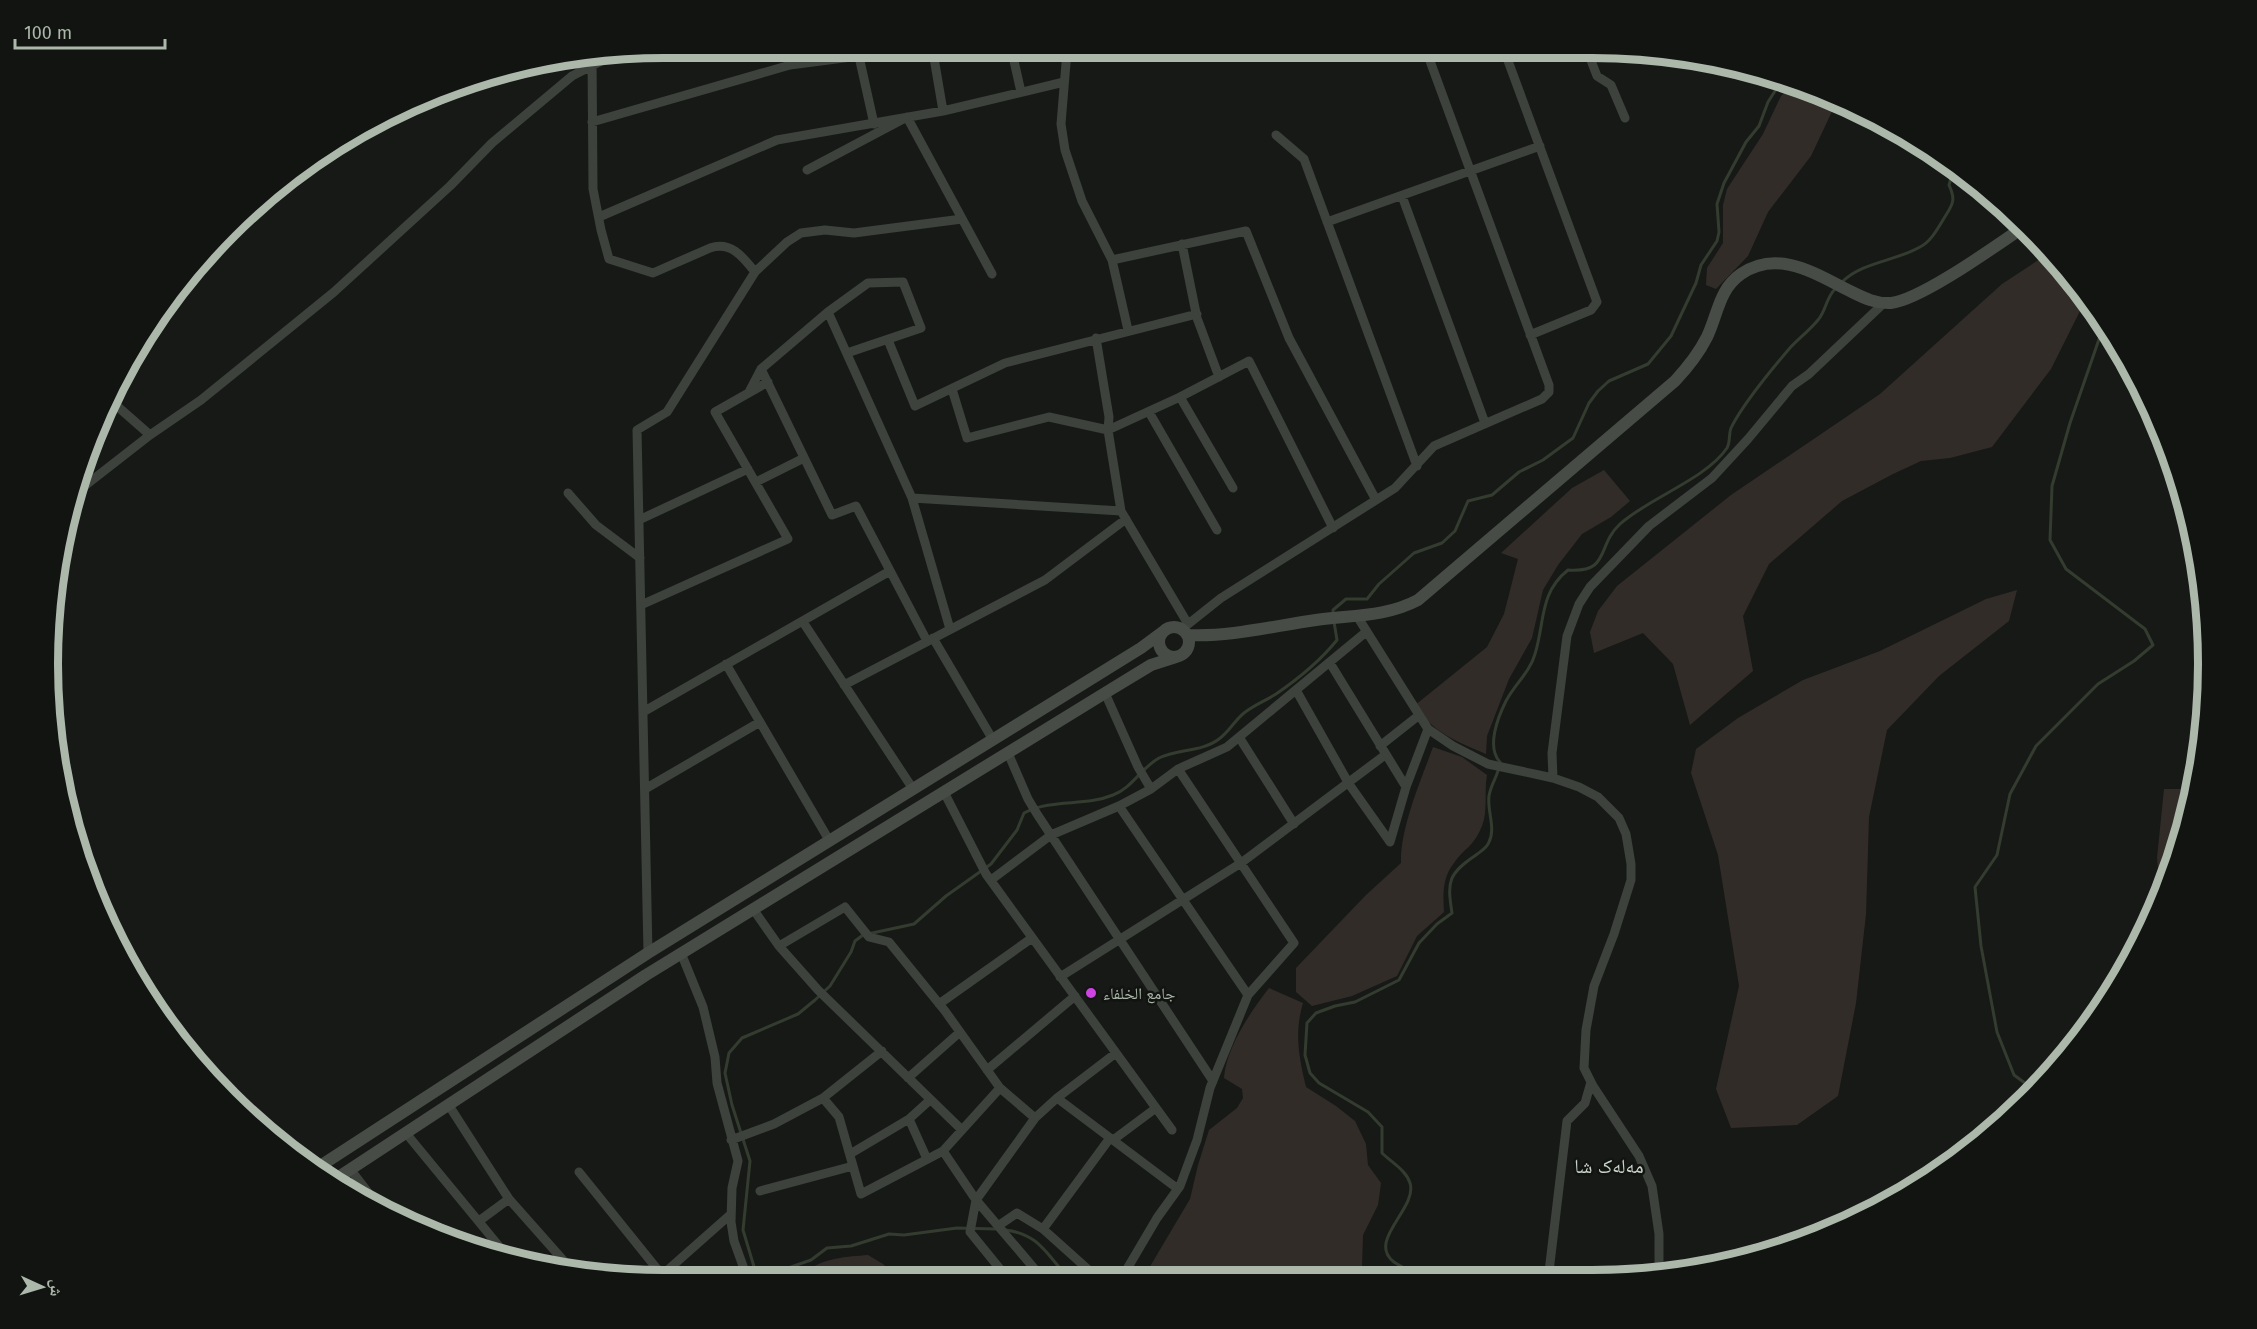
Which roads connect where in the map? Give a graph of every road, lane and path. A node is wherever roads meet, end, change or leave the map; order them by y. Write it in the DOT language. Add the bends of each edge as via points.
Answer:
graph roads {
  1 [pos="788,58"];
  2 [pos="834,58"];
  3 [pos="860,58"];
  4 [pos="934,58"];
  5 [pos="1013,58"];
  6 [pos="1067,58"];
  7 [pos="1072,58"];
  8 [pos="1429,58"];
  9 [pos="1507,58"];
  10 [pos="1590,58"];
  11 [pos="592,64"];
  12 [pos="790,65"];
  13 [pos="1066,71"];
  14 [pos="1064,82"];
  15 [pos="1021,92"];
  16 [pos="943,111"];
  17 [pos="907,117"];
  18 [pos="1625,118"];
  19 [pos="592,122"];
  20 [pos="874,124"];
  21 [pos="1276,135"];
  22 [pos="1540,146"];
  23 [pos="807,170"];
  24 [pos="1470,171"];
  25 [pos="1402,195"];
  26 [pos="599,217"];
  27 [pos="962,219"];
  28 [pos="1327,222"];
  29 [pos="2017,232"];
  30 [pos="1182,244"];
  31 [pos="1112,260"];
  32 [pos="755,272"];
  33 [pos="992,274"];
  34 [pos="1885,302"];
  35 [pos="828,312"];
  36 [pos="1197,314"];
  37 [pos="1128,330"];
  38 [pos="1530,335"];
  39 [pos="1096,338"];
  40 [pos="888,340"];
  41 [pos="847,354"];
  42 [pos="761,369"];
  43 [pos="1219,377"];
  44 [pos="768,382"];
  45 [pos="952,389"];
  46 [pos="749,392"];
  47 [pos="1180,397"];
  48 [pos="117,406"];
  49 [pos="1149,412"];
  50 [pos="1485,423"];
  51 [pos="1108,430"];
  52 [pos="150,435"];
  53 [pos="804,458"];
  54 [pos="1417,465"];
  55 [pos="748,469"];
  56 [pos="756,483"];
  57 [pos="86,485"];
  58 [pos="1233,488"];
  59 [pos="568,493"];
  60 [pos="912,498"];
  61 [pos="1376,500"];
  62 [pos="1124,515"];
  63 [pos="639,520"];
  64 [pos="1334,528"];
  65 [pos="1217,530"];
  66 [pos="640,558"];
  67 [pos="890,571"];
  68 [pos="641,605"];
  69 [pos="1352,617"];
  70 [pos="803,622"];
  71 [pos="950,629"];
  72 [pos="1186,629"];
  73 [pos="1164,631"];
  74 [pos="1366,632"];
  75 [pos="1224,634"];
  76 [pos="930,639"];
  77 [pos="1180,655"];
  78 [pos="1330,663"];
  79 [pos="726,664"];
  80 [pos="844,685"];
  81 [pos="1296,690"];
  82 [pos="1105,693"];
  83 [pos="643,712"];
  84 [pos="1418,716"];
  85 [pos="760,722"];
  86 [pos="1428,729"];
  87 [pos="1239,737"];
  88 [pos="993,740"];
  89 [pos="1380,746"];
  90 [pos="1008,753"];
  91 [pos="1385,755"];
  92 [pos="1178,769"];
  93 [pos="1553,778"];
  94 [pos="1349,784"];
  95 [pos="1406,787"];
  96 [pos="645,789"];
  97 [pos="913,789"];
  98 [pos="1151,789"];
  99 [pos="944,792"];
  100 [pos="1119,806"];
  101 [pos="1294,824"];
  102 [pos="1051,835"];
  103 [pos="829,840"];
  104 [pos="1240,863"];
  105 [pos="788,866"];
  106 [pos="769,877"];
  107 [pos="988,877"];
  108 [pos="798,882"];
  109 [pos="778,894"];
  110 [pos="1181,900"];
  111 [pos="753,909"];
  112 [pos="1032,938"];
  113 [pos="1120,939"];
  114 [pos="779,946"];
  115 [pos="648,953"];
  116 [pos="681,953"];
  117 [pos="1060,977"];
  118 [pos="1248,995"];
  119 [pos="1075,996"];
  120 [pos="939,1004"];
  121 [pos="960,1032"];
  122 [pos="882,1051"];
  123 [pos="1116,1053"];
  124 [pos="987,1070"];
  125 [pos="908,1078"];
  126 [pos="1213,1082"];
  127 [pos="1591,1082"];
  128 [pos="1000,1088"];
  129 [pos="432,1094"];
  130 [pos="823,1098"];
  131 [pos="1057,1098"];
  132 [pos="930,1100"];
  133 [pos="444,1107"];
  134 [pos="1156,1108"];
  135 [pos="406,1109"];
  136 [pos="1035,1118"];
  137 [pos="909,1119"];
  138 [pos="411,1129"];
  139 [pos="962,1130"];
  140 [pos="1172,1130"];
  141 [pos="733,1139"];
  142 [pos="1112,1139"];
  143 [pos="943,1151"];
  144 [pos="850,1154"];
  145 [pos="927,1158"];
  146 [pos="323,1164"];
  147 [pos="853,1166"];
  148 [pos="350,1169"];
  149 [pos="579,1172"];
  150 [pos="340,1176"];
  151 [pos="1178,1189"];
  152 [pos="760,1191"];
  153 [pos="369,1193"];
  154 [pos="510,1199"];
  155 [pos="976,1200"];
  156 [pos="731,1214"];
  157 [pos="479,1221"];
  158 [pos="998,1226"];
  159 [pos="1043,1228"];
  160 [pos="500,1248"];
  161 [pos="565,1262"];
  162 [pos="1659,1266"];
  163 [pos="658,1270"];
  164 [pos="668,1270"];
  165 [pos="744,1270"];
  166 [pos="1001,1270"];
  167 [pos="1035,1270"];
  168 [pos="1089,1270"];
  169 [pos="1126,1270"];
  170 [pos="1549,1270"];
  1 -- 12 [label="street"];
  2 -- 12 [label="street"];
  3 -- 20 [label="street"];
  4 -- 16 [label="street"];
  5 -- 15 [label="street"];
  6 -- 13 [label="street"];
  7 -- 13 [label="street"];
  8 -- 24 [label="street"];
  9 -- 22 [label="street"];
  10 -- 18 [label="street" via="1597,76 1611,85"];
  11 -- 19 [label="street"];
  11 -- 52 [label="street" via="492,143 334,292 201,400"];
  12 -- 19 [label="street"];
  13 -- 14 [label="street"];
  14 -- 15 [label="street"];
  14 -- 31 [label="street" via="1061,124 1065,150 1082,201"];
  15 -- 16 [label="street"];
  16 -- 17 [label="street"];
  17 -- 20 [label="street"];
  17 -- 23 [label="street"];
  17 -- 27 [label="street"];
  19 -- 26 [label="street" via="593,189"];
  20 -- 26 [label="street" via="777,140"];
  21 -- 28 [label="street" via="1304,159"];
  22 -- 24 [label="street"];
  22 -- 38 [label="street" via="1597,302 1591,310"];
  24 -- 25 [label="street"];
  24 -- 38 [label="street"];
  25 -- 28 [label="street"];
  25 -- 50 [label="street"];
  26 -- 32 [label="street" via="609,259 633,268 653,273 718,245 735,250"];
  27 -- 32 [label="street" via="854,233 801,233"];
  27 -- 33 [label="street"];
  28 -- 54 [label="street"];
  29 -- 34 [label="main road" via="1918,293"];
  30 -- 31 [label="street"];
  30 -- 36 [label="street"];
  30 -- 61 [label="street" via="1246,231 1289,338"];
  31 -- 37 [label="street"];
  32 -- 63 [label="street" via="667,412 637,430"];
  34 -- 69 [label="main road" via="1872,302 1786,263 1768,263 1744,272 1726,289 1702,347 1675,381 1427,594 1391,612"];
  34 -- 93 [label="street" via="1792,386 1712,478 1648,526 1590,587 1566,636 1551,753"];
  35 -- 40 [label="street" via="868,283 903,282 921,328"];
  35 -- 41 [label="street"];
  35 -- 42 [label="street"];
  36 -- 37 [label="street"];
  36 -- 43 [label="street"];
  37 -- 39 [label="street"];
  38 -- 50 [label="street" via="1549,392 1542,399"];
  39 -- 45 [label="street" via="1005,363"];
  39 -- 51 [label="street"];
  40 -- 41 [label="street"];
  40 -- 45 [label="street" via="915,406"];
  41 -- 60 [label="street"];
  42 -- 44 [label="street"];
  42 -- 46 [label="street"];
  43 -- 47 [label="street"];
  43 -- 64 [label="street" via="1249,361"];
  44 -- 46 [label="street"];
  44 -- 53 [label="street"];
  45 -- 51 [label="street" via="967,438 1049,417"];
  46 -- 55 [label="street" via="716,412"];
  47 -- 49 [label="street"];
  47 -- 58 [label="street"];
  48 -- 52 [label="street"];
  49 -- 51 [label="street"];
  49 -- 65 [label="street"];
  50 -- 54 [label="street" via="1440,442"];
  51 -- 62 [label="street"];
  52 -- 57 [label="street"];
  53 -- 56 [label="street"];
  53 -- 67 [label="street" via="832,515 856,506"];
  54 -- 61 [label="street" via="1403,481"];
  55 -- 56 [label="street"];
  55 -- 63 [label="street"];
  56 -- 68 [label="street" via="788,539"];
  59 -- 66 [label="street" via="596,525"];
  60 -- 62 [label="street"];
  60 -- 71 [label="street"];
  61 -- 64 [label="street"];
  62 -- 71 [label="street" via="1045,580"];
  62 -- 72 [label="street"];
  63 -- 66 [label="street"];
  64 -- 72 [label="street" via="1221,598"];
  66 -- 68 [label="street"];
  67 -- 70 [label="street"];
  67 -- 76 [label="street"];
  68 -- 83 [label="street"];
  69 -- 74 [label="street"];
  69 -- 75 [label="main road"];
  70 -- 79 [label="street"];
  70 -- 80 [label="street"];
  71 -- 76 [label="street"];
  72 -- 73 [label="main road" via="1173,627"];
  72 -- 75 [label="main road"];
  72 -- 77 [label="main road" via="1189,645"];
  73 -- 77 [label="main road" via="1161,648 1167,655"];
  73 -- 88 [label="main road"];
  74 -- 78 [label="street"];
  74 -- 84 [label="street"];
  75 -- 77 [label="main road"];
  76 -- 80 [label="street"];
  76 -- 88 [label="street"];
  77 -- 82 [label="main road" via="1151,665"];
  78 -- 81 [label="street"];
  78 -- 89 [label="street"];
  79 -- 83 [label="street"];
  79 -- 85 [label="street"];
  80 -- 97 [label="street"];
  81 -- 87 [label="street"];
  81 -- 94 [label="street"];
  82 -- 90 [label="main road"];
  82 -- 98 [label="street"];
  83 -- 96 [label="street"];
  84 -- 86 [label="street"];
  84 -- 89 [label="street"];
  85 -- 96 [label="street"];
  85 -- 103 [label="street"];
  86 -- 93 [label="street" via="1488,764"];
  86 -- 95 [label="street"];
  87 -- 92 [label="street" via="1227,747"];
  87 -- 101 [label="street"];
  88 -- 97 [label="main road"];
  89 -- 91 [label="street"];
  90 -- 99 [label="main road"];
  90 -- 102 [label="street" via="1031,804"];
  91 -- 94 [label="street"];
  91 -- 95 [label="street"];
  92 -- 98 [label="street"];
  92 -- 104 [label="street"];
  93 -- 127 [label="street" via="1598,797 1619,818 1631,864 1631,880 1594,986 1584,1068"];
  94 -- 95 [label="street" via="1390,842"];
  94 -- 101 [label="street"];
  96 -- 115 [label="street"];
  97 -- 103 [label="main road"];
  98 -- 100 [label="street"];
  99 -- 107 [label="street"];
  99 -- 108 [label="main road"];
  100 -- 102 [label="street"];
  100 -- 110 [label="street"];
  101 -- 104 [label="street"];
  102 -- 107 [label="street"];
  102 -- 113 [label="street"];
  103 -- 105 [label="main road"];
  104 -- 110 [label="street"];
  104 -- 118 [label="street" via="1294,943"];
  105 -- 106 [label="main road"];
  105 -- 108 [label="main road"];
  106 -- 109 [label="main road" via="776,882"];
  106 -- 115 [label="main road"];
  107 -- 112 [label="street"];
  108 -- 109 [label="main road"];
  109 -- 111 [label="main road"];
  110 -- 113 [label="street"];
  110 -- 118 [label="street"];
  111 -- 114 [label="street"];
  111 -- 116 [label="main road"];
  112 -- 117 [label="street"];
  112 -- 120 [label="street"];
  113 -- 117 [label="street"];
  113 -- 126 [label="street"];
  114 -- 120 [label="street" via="844,907 869,936 890,942"];
  114 -- 122 [label="street"];
  115 -- 129 [label="main road"];
  116 -- 133 [label="main road"];
  116 -- 141 [label="street" via="703,1006 717,1083"];
  117 -- 119 [label="street"];
  118 -- 126 [label="street"];
  119 -- 123 [label="street"];
  119 -- 124 [label="street"];
  120 -- 121 [label="street"];
  121 -- 124 [label="street"];
  121 -- 125 [label="street"];
  122 -- 125 [label="street"];
  122 -- 130 [label="street"];
  123 -- 131 [label="street"];
  123 -- 134 [label="street"];
  124 -- 128 [label="street"];
  125 -- 132 [label="street"];
  126 -- 151 [label="street"];
  127 -- 162 [label="street" via="1639,1156 1652,1186"];
  127 -- 170 [label="street" via="1585,1103 1567,1121"];
  128 -- 136 [label="street"];
  128 -- 139 [label="street"];
  129 -- 133 [label="main road" via="432,1105"];
  129 -- 135 [label="main road"];
  130 -- 141 [label="street" via="774,1124"];
  130 -- 144 [label="street" via="839,1117"];
  131 -- 136 [label="street"];
  131 -- 142 [label="street"];
  132 -- 137 [label="street"];
  132 -- 139 [label="street"];
  133 -- 138 [label="main road"];
  133 -- 154 [label="street"];
  134 -- 140 [label="street"];
  134 -- 142 [label="street"];
  135 -- 138 [label="main road" via="417,1114 418,1122"];
  135 -- 146 [label="main road"];
  136 -- 155 [label="street"];
  137 -- 144 [label="street"];
  137 -- 145 [label="street"];
  138 -- 148 [label="main road"];
  138 -- 157 [label="street"];
  139 -- 143 [label="street"];
  141 -- 156 [label="street" via="738,1161"];
  142 -- 151 [label="street"];
  142 -- 159 [label="street"];
  143 -- 145 [label="street"];
  143 -- 155 [label="street"];
  144 -- 147 [label="street"];
  145 -- 147 [label="street" via="861,1194"];
  147 -- 152 [label="street"];
  148 -- 150 [label="main road"];
  148 -- 153 [label="street"];
  149 -- 163 [label="street"];
  151 -- 169 [label="street"];
  154 -- 157 [label="street"];
  154 -- 161 [label="street"];
  155 -- 158 [label="street"];
  155 -- 166 [label="street" via="970,1232"];
  156 -- 164 [label="street"];
  156 -- 165 [label="street" via="734,1241"];
  157 -- 160 [label="street"];
  158 -- 159 [label="street" via="1017,1213"];
  158 -- 167 [label="street"];
  159 -- 168 [label="street"];
}
